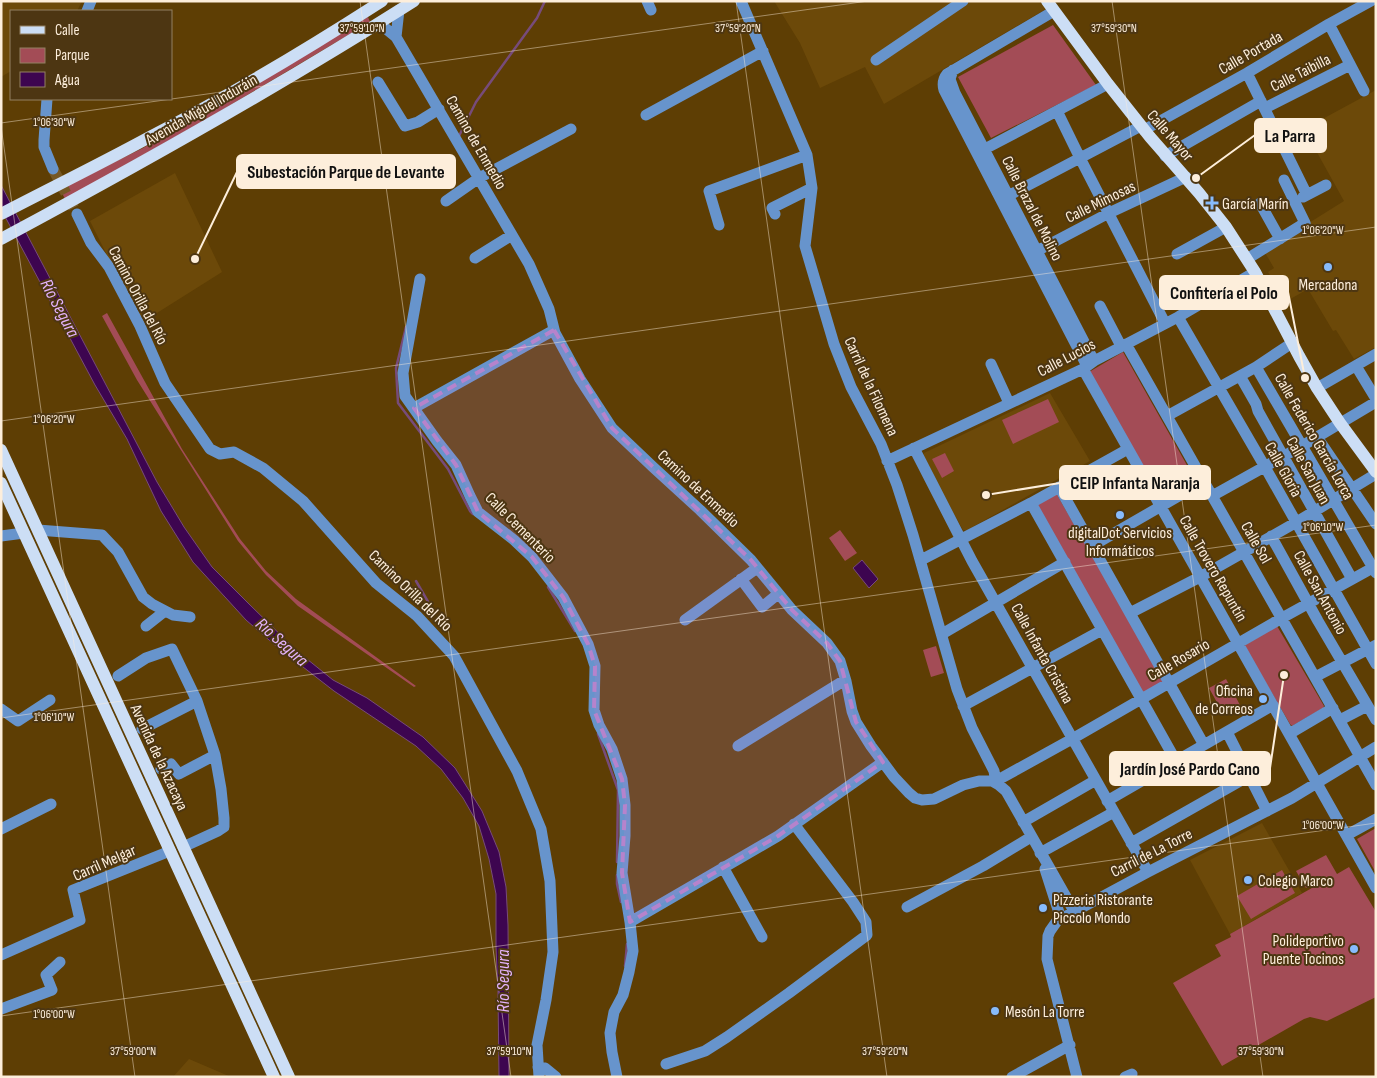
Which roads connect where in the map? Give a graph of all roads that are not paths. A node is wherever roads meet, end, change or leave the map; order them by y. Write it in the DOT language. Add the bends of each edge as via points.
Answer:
graph roads {
  1 [pos="382,1"];
  2 [pos="414,1"];
  3 [pos="741,1"];
  4 [pos="963,1"];
  5 [pos="1371,1"];
  6 [pos="367,6"];
  7 [pos="399,6"];
  8 [pos="1051,6"];
  9 [pos="379,23"];
  10 [pos="1329,24"];
  11 [pos="396,37"];
  12 [pos="763,51"];
  13 [pos="876,60"];
  14 [pos="1350,65"];
  15 [pos="1247,73"];
  16 [pos="378,82"];
  17 [pos="1108,84"];
  18 [pos="1364,91"];
  19 [pos="47,100"];
  20 [pos="1263,105"];
  21 [pos="439,109"];
  22 [pos="1057,111"];
  23 [pos="646,115"];
  24 [pos="1143,128"];
  25 [pos="571,129"];
  26 [pos="980,151"];
  27 [pos="807,155"];
  28 [pos="1165,156"];
  29 [pos="1080,158"];
  30 [pos="53,169"];
  31 [pos="1186,177"];
  32 [pos="479,178"];
  33 [pos="1284,180"];
  34 [pos="1326,185"];
  35 [pos="812,188"];
  36 [pos="1307,195"];
  37 [pos="1005,198"];
  38 [pos="446,201"];
  39 [pos="1294,202"];
  40 [pos="1260,203"];
  41 [pos="1,214"];
  42 [pos="77,214"];
  43 [pos="775,214"];
  44 [pos="1108,214"];
  45 [pos="719,225"];
  46 [pos="1226,227"];
  47 [pos="512,235"];
  48 [pos="1,239"];
  49 [pos="1280,239"];
  50 [pos="1034,253"];
  51 [pos="1177,254"];
  52 [pos="475,258"];
  53 [pos="1247,259"];
  54 [pos="1255,272"];
  55 [pos="420,279"];
  56 [pos="1100,306"];
  57 [pos="1178,317"];
  58 [pos="1166,323"];
  59 [pos="554,330"];
  60 [pos="1292,343"];
  61 [pos="1123,345"];
  62 [pos="1376,354"];
  63 [pos="991,364"];
  64 [pos="1088,365"];
  65 [pos="1356,366"];
  66 [pos="1256,367"];
  67 [pos="1240,376"];
  68 [pos="1219,388"];
  69 [pos="1317,388"];
  70 [pos="1376,401"];
  71 [pos="1009,404"];
  72 [pos="414,408"];
  73 [pos="1167,416"];
  74 [pos="1340,423"];
  75 [pos="1317,437"];
  76 [pos="1302,446"];
  77 [pos="914,448"];
  78 [pos="1128,449"];
  79 [pos="1,450"];
  80 [pos="1283,457"];
  81 [pos="887,461"];
  82 [pos="1265,467"];
  83 [pos="1376,473"];
  84 [pos="1203,482"];
  85 [pos="1,483"];
  86 [pos="1059,487"];
  87 [pos="1351,489"];
  88 [pos="1212,496"];
  89 [pos="1333,500"];
  90 [pos="1031,502"];
  91 [pos="1161,507"];
  92 [pos="1314,511"];
  93 [pos="1295,523"];
  94 [pos="1376,524"];
  95 [pos="38,530"];
  96 [pos="24,533"];
  97 [pos="1,536"];
  98 [pos="1271,536"];
  99 [pos="962,539"];
  100 [pos="1092,546"];
  101 [pos="1243,552"];
  102 [pos="920,560"];
  103 [pos="1065,562"];
  104 [pos="757,568"];
  105 [pos="1375,569"];
  106 [pos="1200,576"];
  107 [pos="741,579"];
  108 [pos="1352,579"];
  109 [pos="1334,589"];
  110 [pos="778,594"];
  111 [pos="996,603"];
  112 [pos="1308,603"];
  113 [pos="165,611"];
  114 [pos="1130,613"];
  115 [pos="190,617"];
  116 [pos="1282,618"];
  117 [pos="685,620"];
  118 [pos="146,626"];
  119 [pos="1102,630"];
  120 [pos="942,634"];
  121 [pos="1238,644"];
  122 [pos="1371,647"];
  123 [pos="1342,663"];
  124 [pos="1376,664"];
  125 [pos="1032,668"];
  126 [pos="118,676"];
  127 [pos="1315,677"];
  128 [pos="845,680"];
  129 [pos="1169,683"];
  130 [pos="1142,699"];
  131 [pos="50,700"];
  132 [pos="197,701"];
  133 [pos="1273,705"];
  134 [pos="963,706"];
  135 [pos="1367,706"];
  136 [pos="1333,708"];
  137 [pos="1,709"];
  138 [pos="1340,720"];
  139 [pos="1376,720"];
  140 [pos="142,729"];
  141 [pos="1227,732"];
  142 [pos="1289,734"];
  143 [pos="1072,739"];
  144 [pos="1204,745"];
  145 [pos="738,746"];
  146 [pos="1376,747"];
  147 [pos="215,755"];
  148 [pos="1360,756"];
  149 [pos="1176,761"];
  150 [pos="883,762"];
  151 [pos="160,769"];
  152 [pos="1249,776"];
  153 [pos="1096,780"];
  154 [pos="996,782"];
  155 [pos="1317,783"];
  156 [pos="1376,785"];
  157 [pos="1107,801"];
  158 [pos="51,804"];
  159 [pos="1267,811"];
  160 [pos="1114,812"];
  161 [pos="1376,819"];
  162 [pos="1023,822"];
  163 [pos="794,824"];
  164 [pos="1,829"];
  165 [pos="1347,835"];
  166 [pos="1031,837"];
  167 [pos="1131,843"];
  168 [pos="184,847"];
  169 [pos="170,852"];
  170 [pos="1040,853"];
  171 [pos="723,867"];
  172 [pos="1148,872"];
  173 [pos="1376,888"];
  174 [pos="907,907"];
  175 [pos="1074,911"];
  176 [pos="1061,918"];
  177 [pos="630,922"];
  178 [pos="762,937"];
  179 [pos="1,955"];
  180 [pos="60,962"];
  181 [pos="1,1009"];
  182 [pos="1070,1045"];
  183 [pos="666,1064"];
  184 [pos="539,1072"];
  185 [pos="274,1077"];
  186 [pos="289,1077"];
  187 [pos="556,1077"];
  188 [pos="617,1077"];
  189 [pos="1012,1077"];
  190 [pos="1077,1077"];
  1 -- 6 [label="main road, Avenida Miguel Induráin"];
  2 -- 7 [label="main road, Avenida Miguel Induráin"];
  3 -- 12 [label="street, Carril de la Filomena"];
  4 -- 13 [label="street"];
  5 -- 10 [label="street, Calle Portada"];
  6 -- 9 [label="main road"];
  6 -- 41 [label="main road, Avenida Miguel Induráin" via="198,111"];
  7 -- 9 [label="main road, Avenida Miguel Induráin"];
  7 -- 11 [label="street"];
  8 -- 17 [label="main road, Calle Mayor"];
  8 -- 26 [label="street, Calle Trovero Repuntín" via="945,77 944,90"];
  9 -- 11 [label="street, Camino de Enmedio"];
  9 -- 48 [label="main road, Avenida Miguel Induráin" via="222,117"];
  10 -- 14 [label="street"];
  10 -- 15 [label="street, Calle Portada"];
  11 -- 21 [label="street, Camino de Enmedio"];
  12 -- 23 [label="street"];
  12 -- 27 [label="street, Carril de la Filomena"];
  14 -- 18 [label="street"];
  14 -- 20 [label="street, Calle Taibilla"];
  15 -- 20 [label="street"];
  15 -- 24 [label="street, Calle Portada"];
  16 -- 21 [label="street" via="406,126"];
  17 -- 22 [label="street"];
  17 -- 24 [label="main road, Calle Mayor"];
  19 -- 30 [label="street" via="44,147"];
  20 -- 28 [label="street, Calle Taibilla"];
  20 -- 36 [label="street"];
  21 -- 32 [label="street, Camino de Enmedio"];
  22 -- 26 [label="street"];
  22 -- 29 [label="street"];
  24 -- 28 [label="main road, Calle Mayor"];
  24 -- 29 [label="street, Calle Portada"];
  25 -- 32 [label="street"];
  26 -- 37 [label="street, Calle Trovero Repuntín"];
  27 -- 35 [label="street, Carril de la Filomena"];
  27 -- 45 [label="street" via="709,191"];
  28 -- 31 [label="main road, Calle Mayor"];
  29 -- 37 [label="street, Calle Portada"];
  29 -- 44 [label="street"];
  31 -- 44 [label="street, Calle Mimosas"];
  31 -- 46 [label="main road, Calle Mayor"];
  32 -- 38 [label="street"];
  32 -- 47 [label="street, Camino de Enmedio"];
  33 -- 39 [label="street"];
  34 -- 36 [label="street"];
  35 -- 43 [label="street" via="772,208"];
  35 -- 81 [label="street, Carril de la Filomena" via="805,246 834,344"];
  36 -- 39 [label="street"];
  37 -- 50 [label="street, Calle Trovero Repuntín"];
  39 -- 49 [label="street" via="1305,223"];
  40 -- 49 [label="street"];
  42 -- 184 [label="street, Camino Orilla del Río" via="140,326 165,383 210,449 220,454 234,452 263,468 303,501 376,583 416,616 454,656 513,763 541,828 550,881 553,952 537,1045"];
  44 -- 50 [label="street, Calle Mimosas"];
  44 -- 58 [label="street"];
  46 -- 51 [label="street"];
  46 -- 53 [label="main road, Calle Mayor"];
  47 -- 52 [label="street"];
  47 -- 59 [label="street, Camino de Enmedio" via="549,309"];
  49 -- 53 [label="street"];
  50 -- 64 [label="street, Calle Trovero Repuntín"];
  53 -- 54 [label="main road, Calle Mayor"];
  54 -- 57 [label="street, Calle Lucios"];
  54 -- 60 [label="main road, Calle Mayor"];
  55 -- 72 [label="street, Calle Cementerio" via="403,373 405,396"];
  56 -- 61 [label="street, Calle Sol"];
  57 -- 58 [label="street, Calle Lucios"];
  57 -- 68 [label="street, Calle Gloria"];
  58 -- 61 [label="street, Calle Lucios"];
  59 -- 72 [label="street"];
  59 -- 104 [label="street, Camino de Enmedio" via="580,379 612,428"];
  60 -- 66 [label="street"];
  60 -- 69 [label="main road, Calle Mayor"];
  61 -- 64 [label="street, Calle Lucios"];
  61 -- 73 [label="street, Calle Sol"];
  62 -- 65 [label="street"];
  63 -- 71 [label="street"];
  64 -- 71 [label="street, Calle Lucios"];
  64 -- 78 [label="street, Calle Trovero Repuntín"];
  65 -- 69 [label="street"];
  65 -- 70 [label="street"];
  66 -- 67 [label="street"];
  66 -- 76 [label="street, Calle Federico García Lorca"];
  67 -- 68 [label="street"];
  67 -- 80 [label="street, Calle San Juan"];
  68 -- 73 [label="street"];
  68 -- 82 [label="street, Calle Gloria"];
  69 -- 74 [label="main road, Calle Mayor"];
  70 -- 74 [label="street"];
  71 -- 77 [label="street, Calle Lucios"];
  72 -- 177 [label="street, Calle Cementerio" via="456,465 478,512 532,557 563,597 588,644 595,666 594,710 622,779 625,836 622,873"];
  73 -- 84 [label="street, Calle Sol"];
  74 -- 75 [label="street"];
  74 -- 83 [label="main road, Calle Mayor"];
  75 -- 76 [label="street"];
  75 -- 87 [label="street"];
  76 -- 80 [label="street"];
  76 -- 89 [label="street, Calle Federico García Lorca"];
  77 -- 81 [label="street, Calle Lucios"];
  77 -- 99 [label="street, Calle Infanta Cristina"];
  78 -- 86 [label="street"];
  78 -- 91 [label="street, Calle Trovero Repuntín"];
  79 -- 95 [label="main road, Avenida de la Azacaya"];
  80 -- 82 [label="street"];
  80 -- 92 [label="street, Calle San Juan"];
  81 -- 102 [label="street, Carril de la Filomena"];
  82 -- 88 [label="street"];
  82 -- 93 [label="street, Calle Gloria"];
  83 -- 87 [label="street"];
  84 -- 88 [label="street, Calle Sol"];
  84 -- 91 [label="street"];
  85 -- 96 [label="main road, Avenida de la Azacaya"];
  86 -- 90 [label="street"];
  86 -- 100 [label="street"];
  87 -- 89 [label="street"];
  87 -- 94 [label="street"];
  88 -- 101 [label="street, Calle Sol"];
  89 -- 92 [label="street"];
  89 -- 105 [label="street, Calle Federico García Lorca"];
  90 -- 99 [label="street"];
  90 -- 103 [label="street"];
  91 -- 100 [label="street"];
  91 -- 106 [label="street, Calle Trovero Repuntín"];
  92 -- 93 [label="street"];
  92 -- 108 [label="street, Calle San Juan"];
  93 -- 98 [label="street"];
  93 -- 109 [label="street, Calle Gloria"];
  95 -- 113 [label="street" via="102,535 118,552 142,597"];
  95 -- 168 [label="main road, Avenida de la Azacaya"];
  96 -- 97 [label="street"];
  96 -- 169 [label="main road, Avenida de la Azacaya"];
  98 -- 101 [label="street"];
  98 -- 112 [label="street, Calle San Antonio"];
  99 -- 102 [label="street"];
  99 -- 111 [label="street, Calle Infanta Cristina"];
  100 -- 114 [label="street"];
  101 -- 106 [label="street"];
  101 -- 116 [label="street, Calle Sol"];
  102 -- 120 [label="street, Carril de la Filomena"];
  103 -- 111 [label="street"];
  103 -- 119 [label="street"];
  104 -- 107 [label="street"];
  104 -- 110 [label="street, Camino de Enmedio"];
  105 -- 108 [label="street, Calle Rosario"];
  106 -- 114 [label="street"];
  106 -- 121 [label="street, Calle Trovero Repuntín"];
  107 -- 110 [label="street" via="762,607"];
  107 -- 117 [label="street"];
  108 -- 109 [label="street, Calle Rosario"];
  109 -- 112 [label="street, Calle Rosario"];
  109 -- 122 [label="street, Calle Gloria"];
  110 -- 128 [label="street, Camino de Enmedio" via="827,643 840,661"];
  111 -- 120 [label="street"];
  111 -- 125 [label="street, Calle Infanta Cristina"];
  112 -- 116 [label="street, Calle Rosario"];
  112 -- 123 [label="street, Calle San Antonio"];
  113 -- 115 [label="street" via="174,616"];
  113 -- 118 [label="street"];
  114 -- 129 [label="street"];
  116 -- 121 [label="street, Calle Rosario"];
  116 -- 127 [label="street, Calle Sol"];
  119 -- 125 [label="street"];
  119 -- 130 [label="street"];
  120 -- 134 [label="street, Carril de la Filomena"];
  121 -- 129 [label="street, Calle Rosario"];
  121 -- 133 [label="street, Calle Trovero Repuntín"];
  122 -- 123 [label="street"];
  122 -- 124 [label="street, Calle Gloria"];
  123 -- 127 [label="street"];
  123 -- 135 [label="street, Calle San Antonio"];
  125 -- 134 [label="street"];
  125 -- 143 [label="street, Calle Infanta Cristina"];
  126 -- 132 [label="street" via="146,658 172,649"];
  127 -- 136 [label="street, Calle Sol"];
  128 -- 145 [label="street"];
  128 -- 150 [label="street, Camino de Enmedio" via="856,722"];
  129 -- 130 [label="street, Calle Rosario"];
  129 -- 144 [label="street"];
  130 -- 143 [label="street, Calle Rosario"];
  130 -- 149 [label="street"];
  131 -- 137 [label="street" via="18,721"];
  132 -- 140 [label="street"];
  132 -- 147 [label="street"];
  133 -- 141 [label="street"];
  133 -- 142 [label="street, Calle Trovero Repuntín"];
  134 -- 154 [label="street, Carril de la Filomena" via="994,771"];
  135 -- 138 [label="street"];
  135 -- 139 [label="street, Calle San Antonio"];
  136 -- 138 [label="street, Calle Sol"];
  136 -- 142 [label="street"];
  138 -- 148 [label="street, Calle Sol"];
  141 -- 144 [label="street"];
  141 -- 152 [label="street"];
  142 -- 155 [label="street, Calle Trovero Repuntín"];
  143 -- 153 [label="street, Calle Infanta Cristina"];
  143 -- 154 [label="street, Calle Rosario"];
  144 -- 149 [label="street"];
  146 -- 148 [label="street, Carril de La Torre"];
  147 -- 151 [label="street" via="179,774 170,764"];
  147 -- 168 [label="street" via="224,827"];
  148 -- 155 [label="street, Carril de La Torre"];
  148 -- 156 [label="street, Calle Sol"];
  149 -- 157 [label="street"];
  150 -- 154 [label="street, Camino de Enmedio" via="908,793 922,800 934,799 971,783"];
  150 -- 163 [label="street"];
  152 -- 159 [label="street"];
  152 -- 167 [label="street"];
  153 -- 157 [label="street, Calle Infanta Cristina"];
  153 -- 162 [label="street"];
  154 -- 162 [label="street" via="1006,791"];
  155 -- 159 [label="street, Carril de La Torre"];
  155 -- 165 [label="street, Calle Trovero Repuntín"];
  157 -- 160 [label="street, Calle Infanta Cristina"];
  158 -- 164 [label="street"];
  159 -- 172 [label="street, Carril de La Torre"];
  160 -- 167 [label="street, Calle Infanta Cristina"];
  160 -- 170 [label="street"];
  161 -- 165 [label="street"];
  162 -- 166 [label="street"];
  163 -- 171 [label="street"];
  163 -- 183 [label="street" via="853,902 866,922 867,935 705,1051"];
  165 -- 173 [label="street, Calle Trovero Repuntín"];
  166 -- 170 [label="street"];
  166 -- 174 [label="street"];
  167 -- 172 [label="street, Calle Infanta Cristina"];
  168 -- 186 [label="main road, Avenida de la Azacaya"];
  169 -- 179 [label="street, Carril Melgar" via="73,890 80,920"];
  169 -- 185 [label="main road, Avenida de la Azacaya"];
  170 -- 175 [label="street"];
  170 -- 176 [label="street"];
  171 -- 177 [label="street"];
  171 -- 178 [label="street"];
  172 -- 175 [label="street, Carril de La Torre"];
  175 -- 176 [label="street, Carril de La Torre"];
  176 -- 182 [label="street, Carril de La Torre" via="1048,936 1048,959"];
  177 -- 188 [label="street, Calle Cementerio" via="632,951 629,972 610,1033"];
  180 -- 181 [label="street" via="46,975 52,990"];
  182 -- 189 [label="street"];
  182 -- 190 [label="street, Carril de La Torre"];
  184 -- 187 [label="street" via="545,1068"];
}
